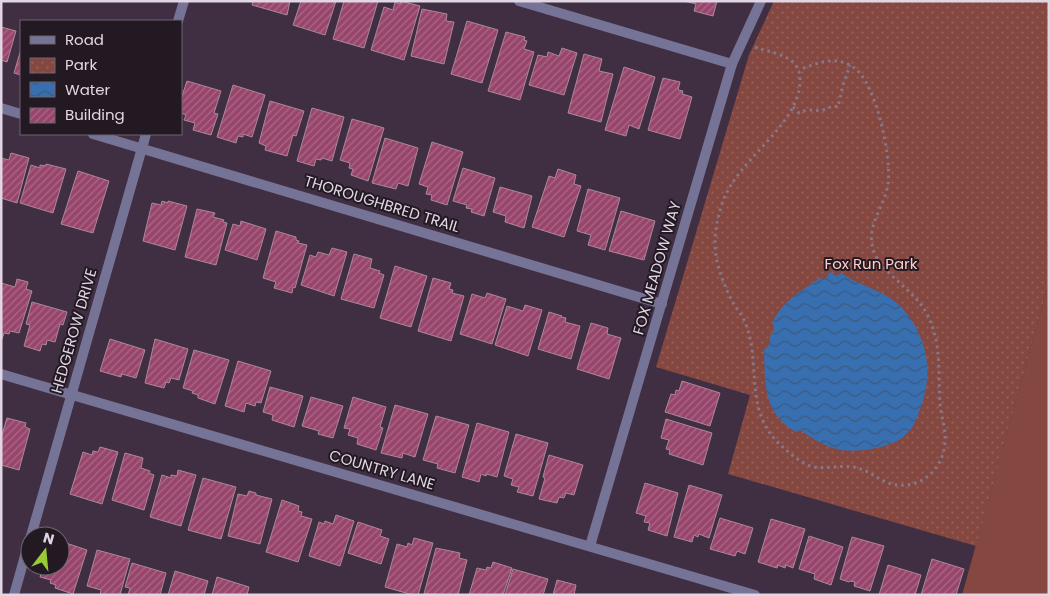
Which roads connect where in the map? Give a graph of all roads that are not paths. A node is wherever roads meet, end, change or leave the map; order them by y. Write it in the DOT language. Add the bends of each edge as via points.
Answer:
graph roads {
  1 [pos="184,1"];
  2 [pos="519,1"];
  3 [pos="761,1"];
  4 [pos="178,20"];
  5 [pos="732,64"];
  6 [pos="1,108"];
  7 [pos="20,114"];
  8 [pos="96,135"];
  9 [pos="146,135"];
  10 [pos="142,148"];
  11 [pos="662,304"];
  12 [pos="1,374"];
  13 [pos="71,395"];
  14 [pos="33,526"];
  15 [pos="590,546"];
  16 [pos="20,573"];
  17 [pos="14,595"];
  18 [pos="754,595"];
  1 -- 4 [label="street"];
  2 -- 5 [label="street"];
  3 -- 5 [label="street, FOX MEADOW WAY"];
  5 -- 11 [label="street, FOX MEADOW WAY"];
  6 -- 7 [label="street"];
  8 -- 10 [label="street, THOROUGHBRED TRAIL"];
  9 -- 10 [label="street, HEDGEROW DRIVE"];
  10 -- 11 [label="street, THOROUGHBRED TRAIL"];
  10 -- 13 [label="street, HEDGEROW DRIVE"];
  11 -- 15 [label="street, FOX MEADOW WAY"];
  12 -- 13 [label="street, COUNTRY LANE"];
  13 -- 14 [label="street, HEDGEROW DRIVE"];
  13 -- 15 [label="street, COUNTRY LANE"];
  15 -- 18 [label="street, COUNTRY LANE"];
  16 -- 17 [label="street, HEDGEROW DRIVE"];
}
